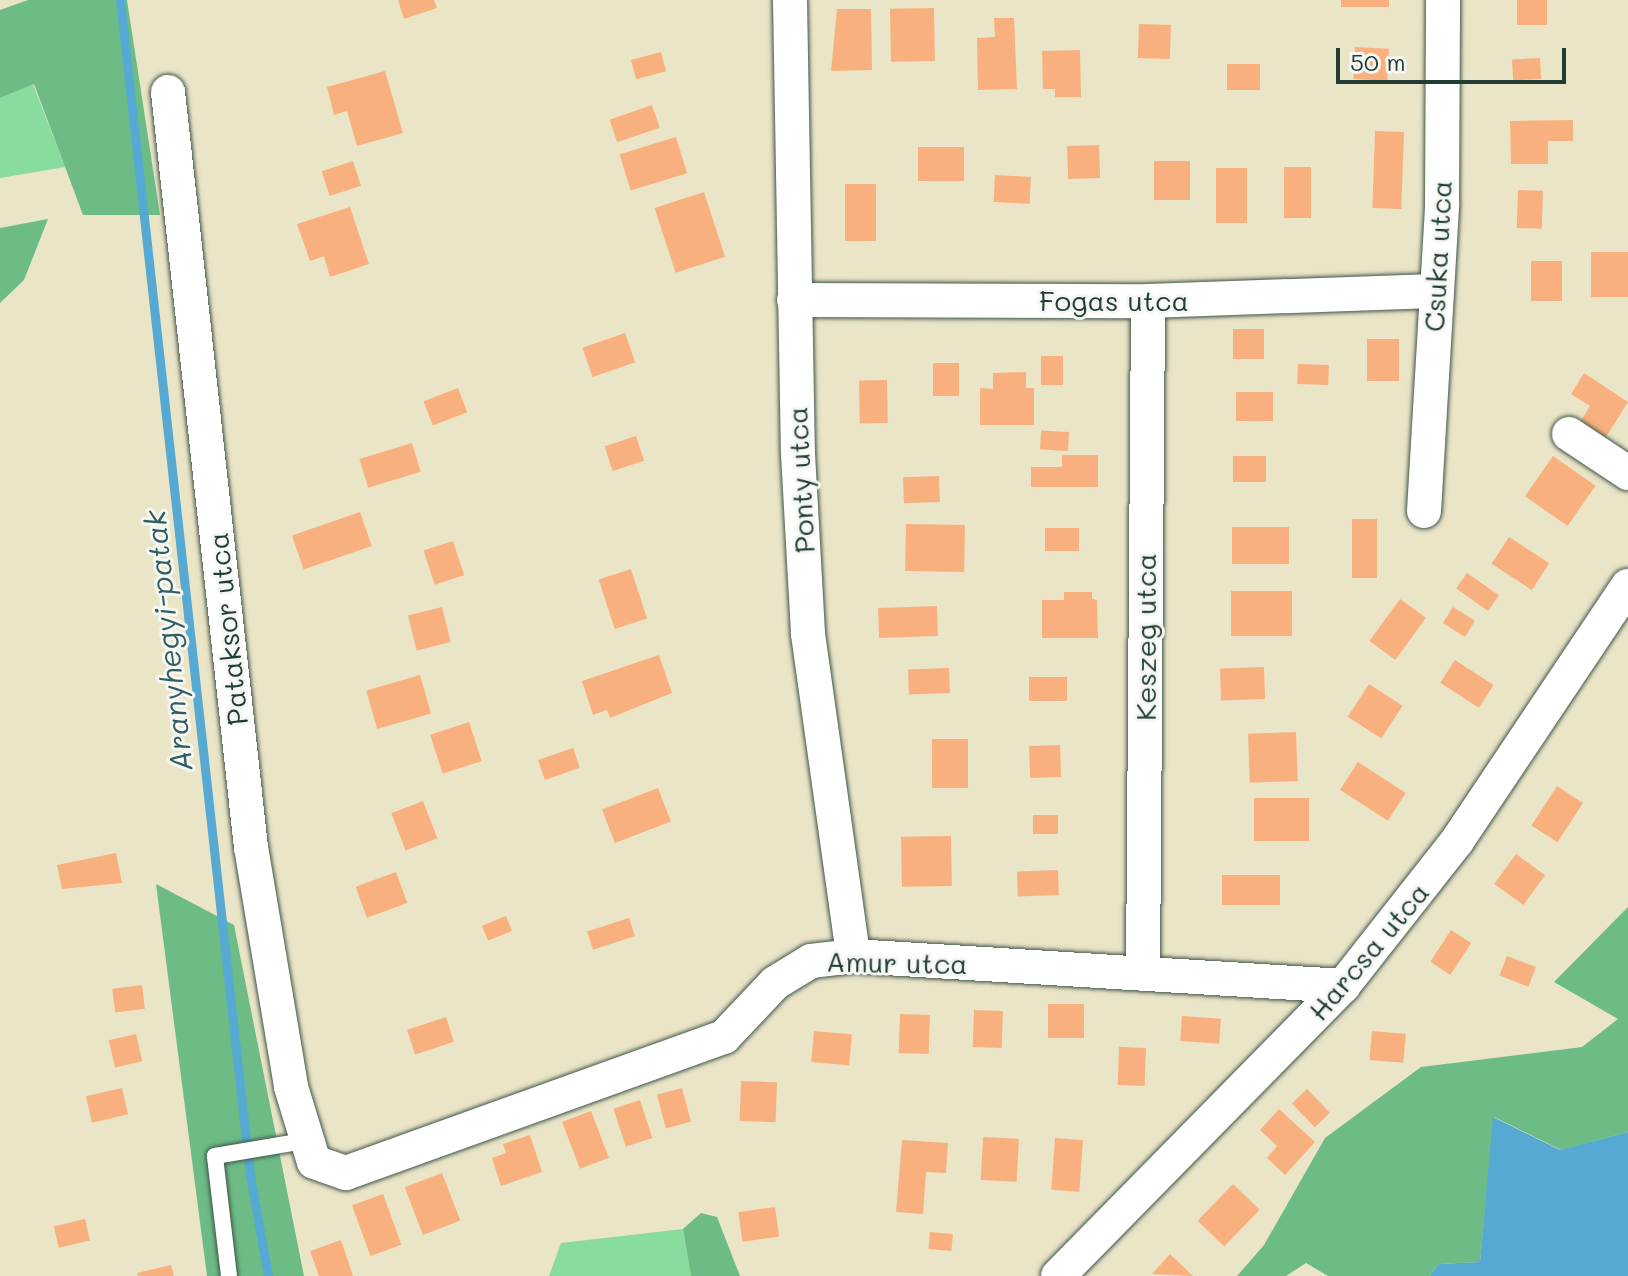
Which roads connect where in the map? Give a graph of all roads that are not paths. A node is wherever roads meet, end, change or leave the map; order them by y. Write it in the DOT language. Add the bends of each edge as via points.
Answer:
graph roads {
  1 [pos="790,0"];
  2 [pos="1443,0"];
  3 [pos="168,92"];
  4 [pos="1434,291"];
  5 [pos="794,300"];
  6 [pos="1148,301"];
  7 [pos="1569,434"];
  8 [pos="1628,473"];
  9 [pos="1424,511"];
  10 [pos="1628,586"];
  11 [pos="853,956"];
  12 [pos="1143,973"];
  13 [pos="1343,986"];
  14 [pos="309,1152"];
  15 [pos="229,1276"];
  16 [pos="1058,1276"];
  1 -- 5 [label="street, Ponty utca"];
  2 -- 4 [label="street, Csuka utca" via="1442,204"];
  3 -- 14 [label="street, Pataksor utca" via="251,847"];
  4 -- 6 [label="street, Fogas utca"];
  4 -- 9 [label="street, Csuka utca"];
  5 -- 6 [label="street, Fogas utca"];
  5 -- 11 [label="street, Ponty utca" via="808,634"];
  6 -- 12 [label="street, Keszeg utca"];
  7 -- 8 [label="street"];
  10 -- 13 [label="street, Harcsa utca" via="1457,841"];
  11 -- 12 [label="street, Amur utca"];
  11 -- 14 [label="street, Amur utca" via="811,961 775,983 724,1037 346,1173"];
  12 -- 13 [label="street, Amur utca"];
  13 -- 16 [label="street, Harcsa utca"];
  14 -- 15 [label="lane" via="264,1149 215,1156"];
}
